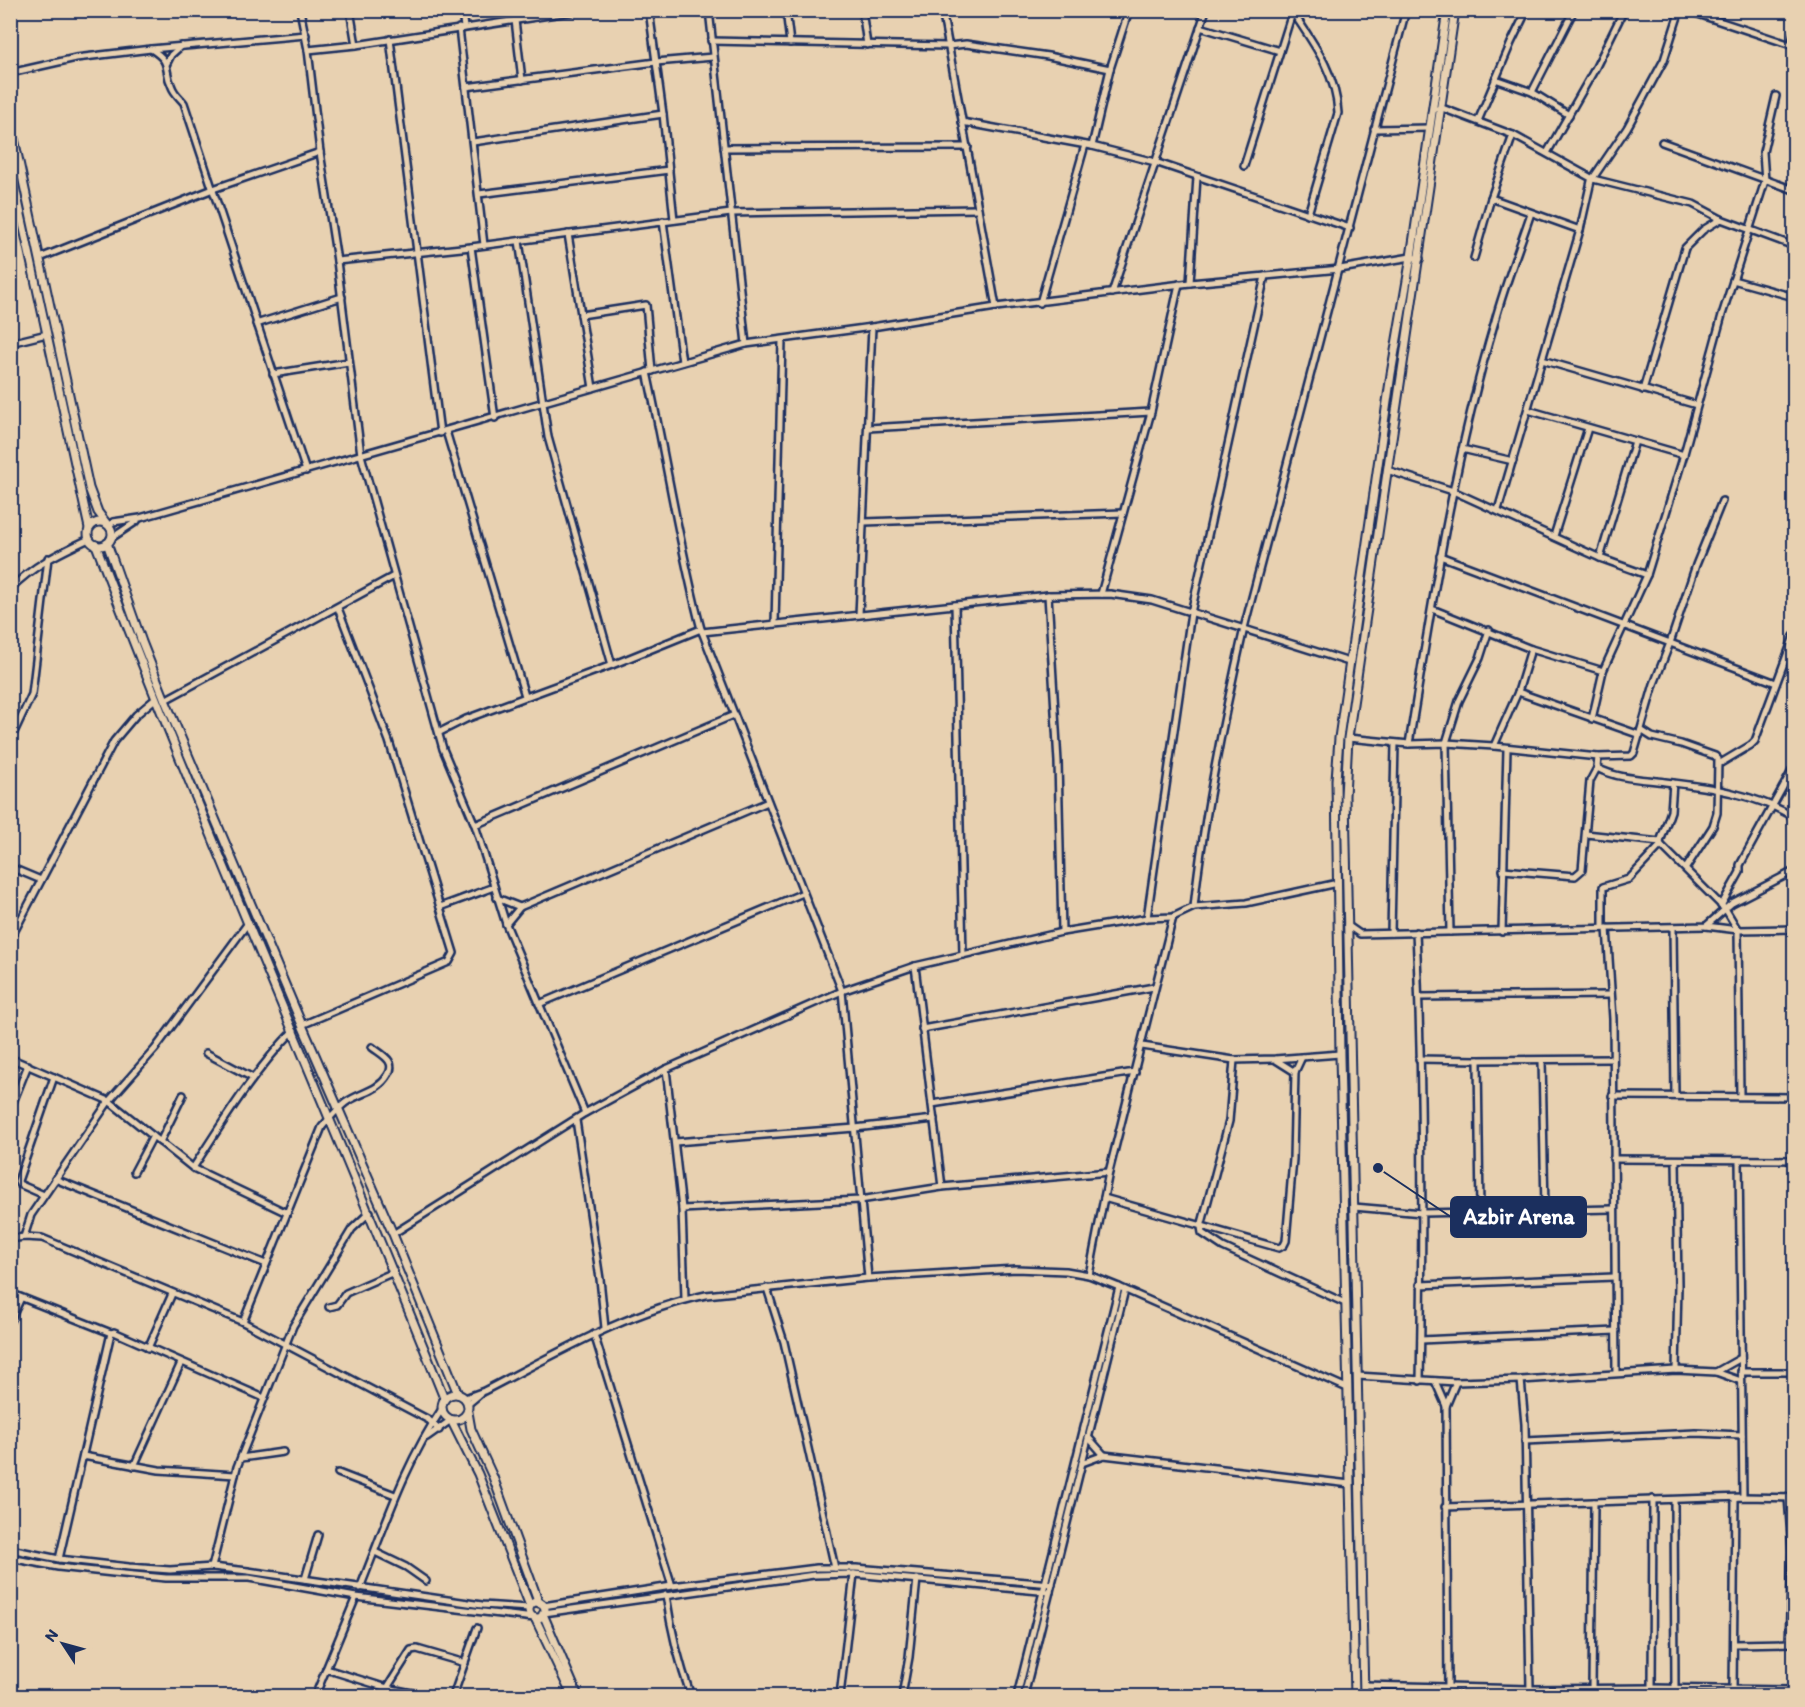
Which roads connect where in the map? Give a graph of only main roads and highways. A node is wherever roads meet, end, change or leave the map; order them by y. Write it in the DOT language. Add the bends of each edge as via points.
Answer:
graph roads {
  1 [pos="1447,10"];
  2 [pos="1455,10"];
  3 [pos="10,120"];
  4 [pos="10,164"];
  5 [pos="54,324"];
  6 [pos="45,325"];
  7 [pos="108,525"];
  8 [pos="89,528"];
  9 [pos="109,541"];
  10 [pos="96,545"];
  11 [pos="1352,675"];
  12 [pos="1349,1015"];
  13 [pos="1340,1016"];
  14 [pos="458,1394"];
  15 [pos="444,1398"];
  16 [pos="467,1404"];
  17 [pos="451,1420"];
  18 [pos="530,1607"];
  19 [pos="542,1609"];
  20 [pos="535,1618"];
  21 [pos="572,1696"];
  22 [pos="578,1696"];
  23 [pos="1355,1696"];
  24 [pos="1364,1696"];
  1 -- 11 [label="main road" via="1349,662"];
  2 -- 11 [label="main road" via="1388,470"];
  3 -- 5 [label="main road"];
  4 -- 6 [label="main road"];
  5 -- 6 [label="main road"];
  5 -- 7 [label="main road" via="89,488 98,513"];
  6 -- 8 [label="main road"];
  7 -- 8 [label="main road" via="98,522"];
  7 -- 9 [label="main road" via="112,534"];
  8 -- 10 [label="main road" via="89,539"];
  9 -- 10 [label="main road"];
  9 -- 14 [label="main road" via="130,610 165,700"];
  10 -- 15 [label="main road" via="155,699"];
  11 -- 12 [label="main road" via="1345,796"];
  11 -- 13 [label="main road" via="1339,738 1336,780"];
  12 -- 13 [label="main road"];
  12 -- 24 [label="main road"];
  13 -- 23 [label="main road"];
  14 -- 15 [label="main road"];
  14 -- 16 [label="main road"];
  15 -- 17 [label="main road" via="442,1409"];
  16 -- 17 [label="main road" via="462,1419"];
  16 -- 19 [label="main road" via="471,1429"];
  17 -- 18 [label="main road" via="478,1474"];
  18 -- 19 [label="main road"];
  18 -- 20 [label="main road"];
  19 -- 20 [label="main road"];
  19 -- 22 [label="main road"];
  20 -- 21 [label="main road"];
}
